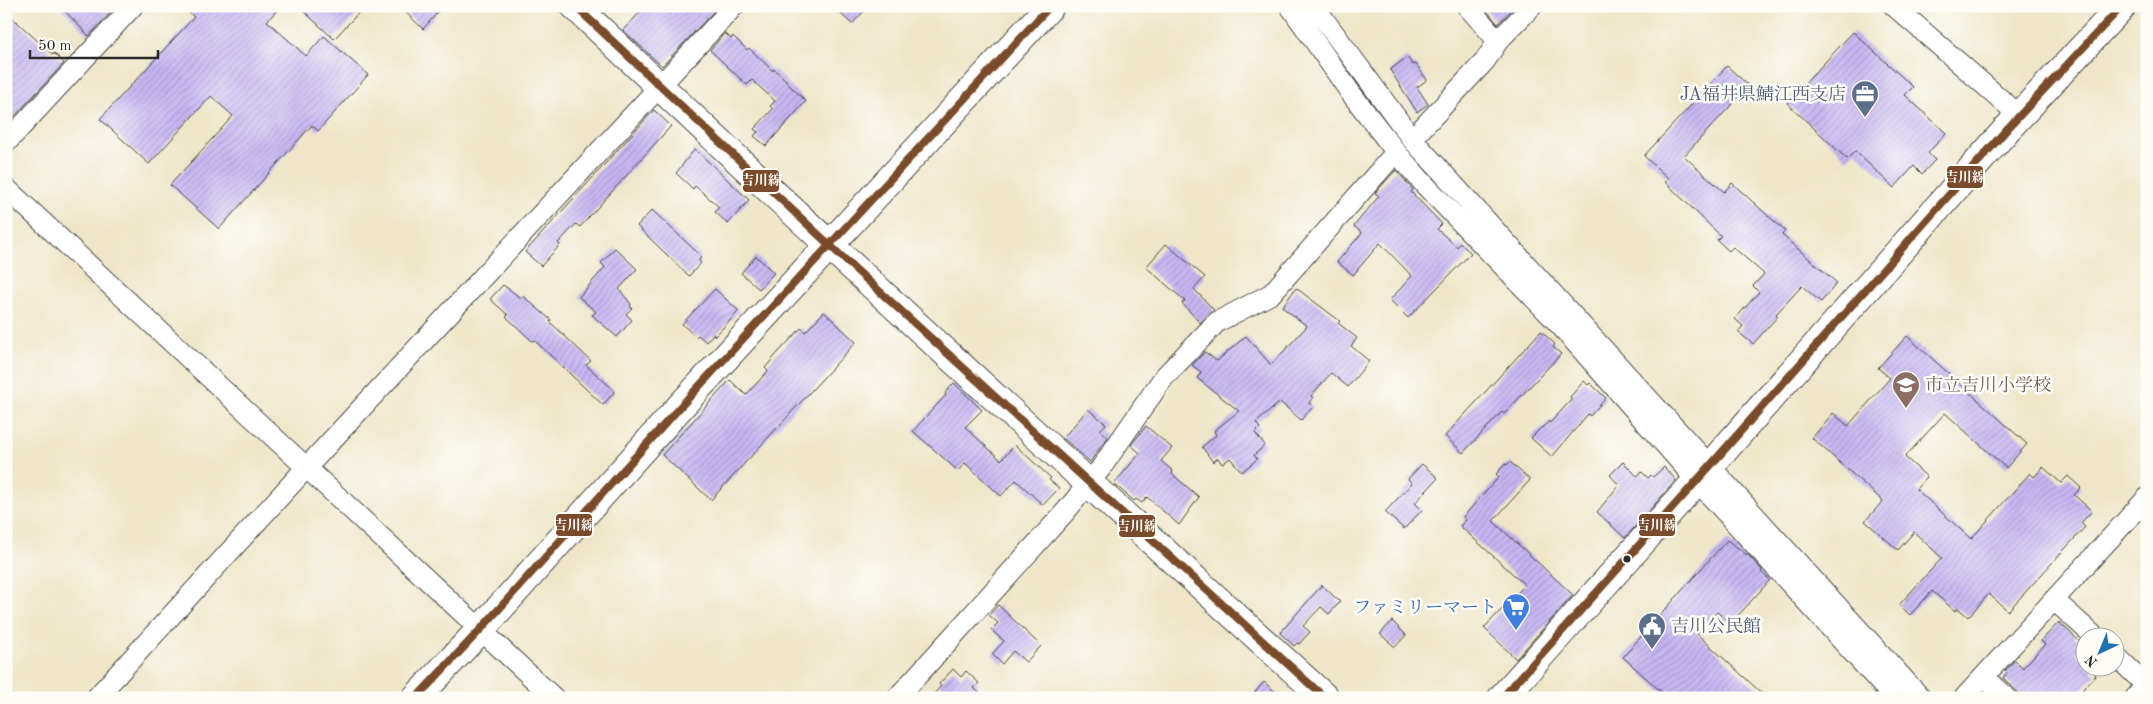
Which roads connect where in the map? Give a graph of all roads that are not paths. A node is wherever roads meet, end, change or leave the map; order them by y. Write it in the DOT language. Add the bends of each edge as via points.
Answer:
graph roads {
  1 [pos="575,6"];
  2 [pos="734,6"];
  3 [pos="1050,6"];
  4 [pos="1290,6"];
  5 [pos="1314,6"];
  6 [pos="1467,6"];
  7 [pos="1532,6"];
  8 [pos="1894,6"];
  9 [pos="2122,6"];
  10 [pos="130,7"];
  11 [pos="1498,41"];
  12 [pos="660,88"];
  13 [pos="2008,128"];
  14 [pos="1412,140"];
  15 [pos="6,143"];
  16 [pos="1396,152"];
  17 [pos="6,188"];
  18 [pos="830,245"];
  19 [pos="306,468"];
  20 [pos="1704,473"];
  21 [pos="1089,483"];
  22 [pos="2147,498"];
  23 [pos="2054,600"];
  24 [pos="2083,626"];
  25 [pos="481,629"];
  26 [pos="2126,666"];
  27 [pos="1984,676"];
  28 [pos="96,698"];
  29 [pos="416,698"];
  30 [pos="554,698"];
  31 [pos="897,698"];
  32 [pos="1325,698"];
  33 [pos="1502,698"];
  34 [pos="1894,698"];
  35 [pos="1921,698"];
  36 [pos="1964,698"];
  37 [pos="2007,698"];
  38 [pos="2135,698"];
  1 -- 12 [label="main road"];
  2 -- 12 [label="street"];
  3 -- 18 [label="main road"];
  4 -- 16 [label="street"];
  5 -- 14 [label="street"];
  6 -- 11 [label="street"];
  7 -- 11 [label="street"];
  8 -- 13 [label="street" via="2013,110"];
  9 -- 13 [label="main road"];
  10 -- 15 [label="street"];
  11 -- 14 [label="street" via="1485,61"];
  12 -- 18 [label="main road"];
  12 -- 19 [label="street"];
  13 -- 20 [label="main road"];
  14 -- 20 [label="street"];
  16 -- 20 [label="street"];
  16 -- 21 [label="street" via="1271,294 1217,322 1164,377"];
  17 -- 19 [label="street"];
  18 -- 21 [label="main road"];
  18 -- 25 [label="main road"];
  19 -- 25 [label="street"];
  19 -- 28 [label="street"];
  20 -- 33 [label="main road"];
  20 -- 34 [label="street"];
  20 -- 35 [label="street"];
  21 -- 31 [label="street"];
  21 -- 32 [label="main road"];
  22 -- 23 [label="street"];
  23 -- 24 [label="street"];
  23 -- 27 [label="street"];
  25 -- 29 [label="main road"];
  25 -- 30 [label="street"];
  26 -- 38 [label="street" via="2146,685"];
  27 -- 36 [label="street"];
  27 -- 37 [label="street"];
}
